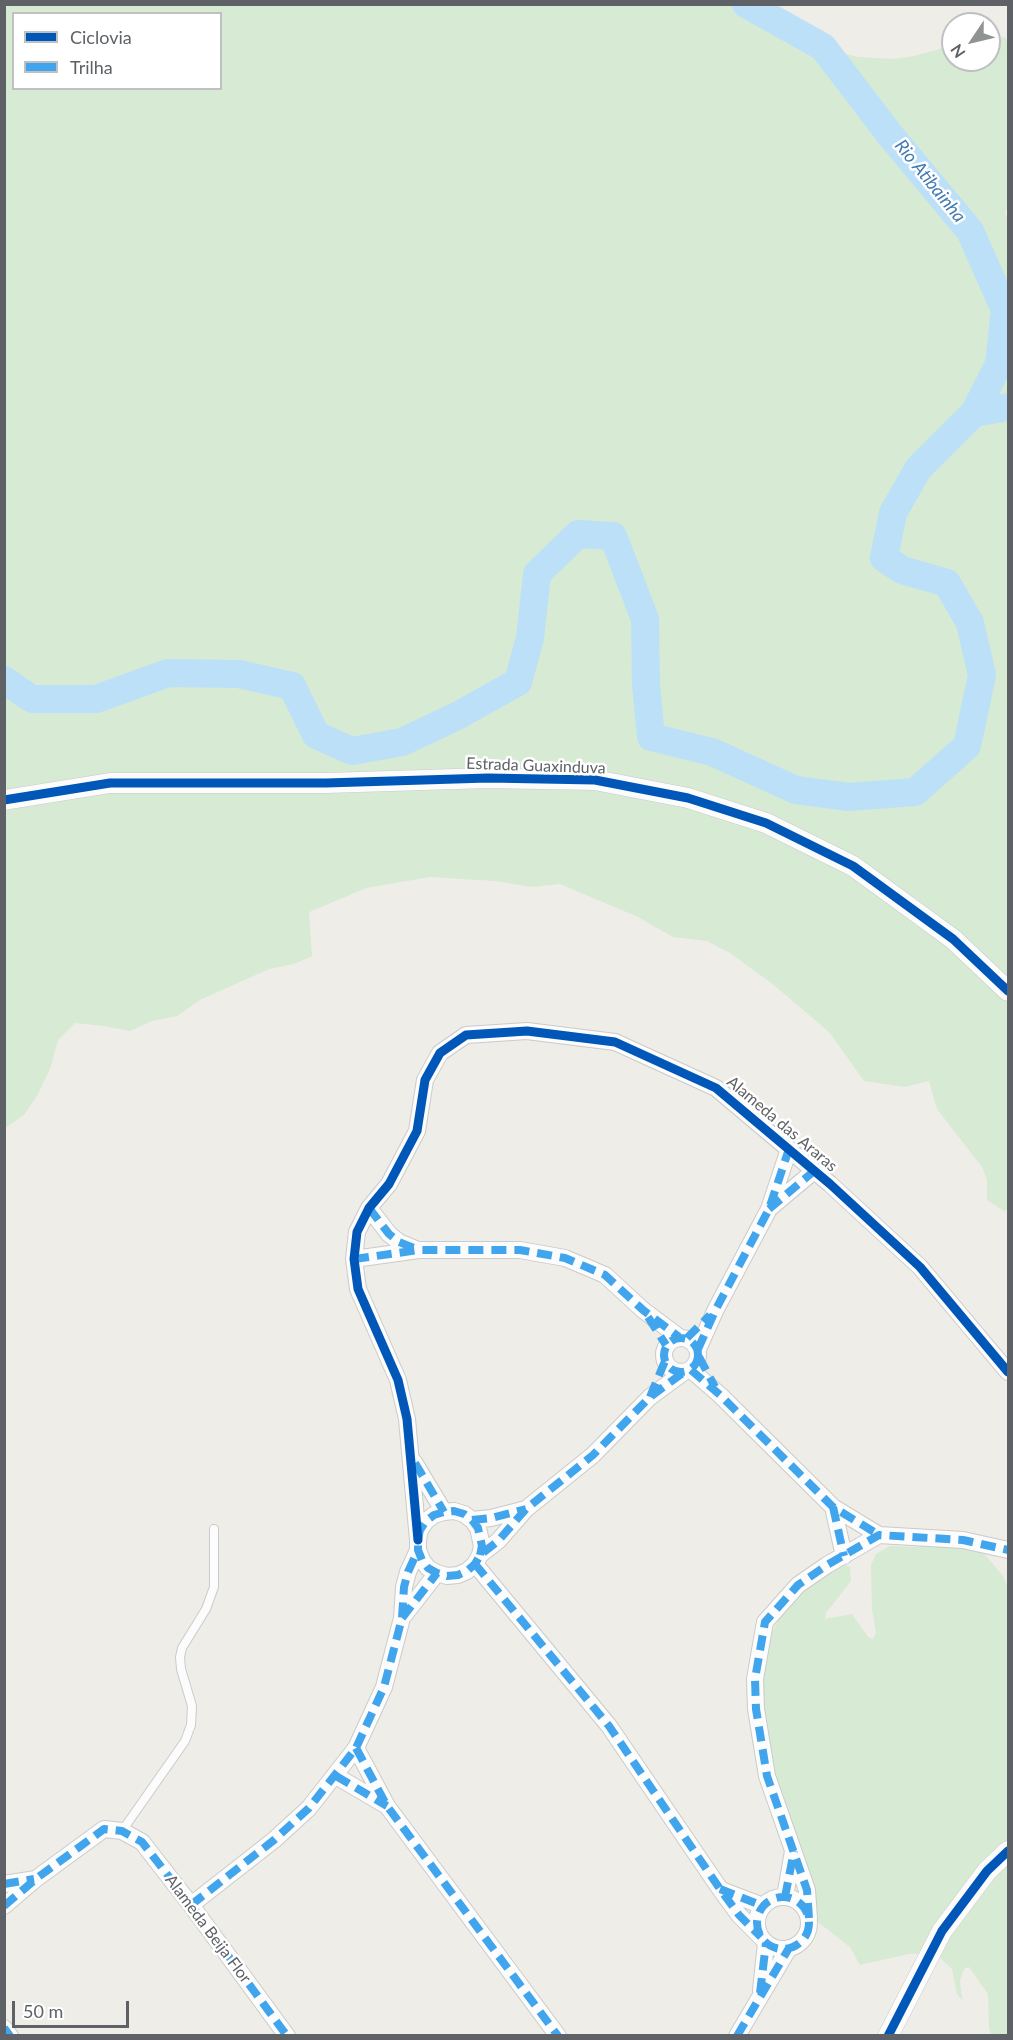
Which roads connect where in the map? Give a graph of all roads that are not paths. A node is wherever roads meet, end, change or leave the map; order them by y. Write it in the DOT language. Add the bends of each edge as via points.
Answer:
graph roads {
  1 [pos="4,800"];
  2 [pos="1008,991"];
  3 [pos="789,1149"];
  4 [pos="814,1171"];
  5 [pos="369,1208"];
  6 [pos="769,1209"];
  7 [pos="419,1250"];
  8 [pos="354,1259"];
  9 [pos="684,1354"];
  10 [pos="1008,1372"];
  11 [pos="412,1458"];
  12 [pos="833,1507"];
  13 [pos="526,1509"];
  14 [pos="444,1512"];
  15 [pos="472,1520"];
  16 [pos="214,1528"];
  17 [pos="879,1535"];
  18 [pos="418,1545"];
  19 [pos="1008,1550"];
  20 [pos="844,1556"];
  21 [pos="477,1560"];
  22 [pos="437,1573"];
  23 [pos="402,1618"];
  24 [pos="356,1748"];
  25 [pos="336,1776"];
  26 [pos="387,1806"];
  27 [pos="122,1831"];
  28 [pos="794,1851"];
  29 [pos="1008,1851"];
  30 [pos="37,1878"];
  31 [pos="4,1884"];
  32 [pos="720,1889"];
  33 [pos="785,1897"];
  34 [pos="191,1905"];
  35 [pos="4,1906"];
  36 [pos="763,1906"];
  37 [pos="809,1918"];
  38 [pos="764,1940"];
  39 [pos="789,1948"];
  40 [pos="760,1997"];
  41 [pos="4,2028"];
  42 [pos="10,2036"];
  43 [pos="287,2036"];
  44 [pos="558,2036"];
  45 [pos="737,2036"];
  46 [pos="888,2036"];
  1 -- 2 [label="street, Estrada Guaxinduva" via="110,783 488,778 595,780 664,793 766,823 853,866 953,939"];
  3 -- 4 [label="street, Alameda das Araras"];
  3 -- 5 [label="street, Alameda das Araras" via="716,1088 615,1042 527,1031 466,1035 440,1053 425,1080 417,1131 389,1184"];
  3 -- 6 [label="street"];
  4 -- 6 [label="street"];
  4 -- 10 [label="street, Alameda das Araras" via="920,1267"];
  5 -- 7 [label="street" via="389,1234"];
  5 -- 8 [label="street, Alameda das Araras" via="357,1232"];
  6 -- 9 [label="street" via="717,1309"];
  7 -- 8 [label="street"];
  7 -- 9 [label="street" via="520,1250 565,1258 605,1275"];
  8 -- 11 [label="street, Alameda das Araras" via="358,1289 398,1380"];
  9 -- 12 [label="street"];
  9 -- 13 [label="street" via="650,1397 593,1455"];
  11 -- 14 [label="street"];
  11 -- 18 [label="street, Alameda das Araras"];
  12 -- 17 [label="street"];
  12 -- 20 [label="street"];
  13 -- 15 [label="street"];
  13 -- 21 [label="street"];
  14 -- 15 [label="street" via="454,1511"];
  14 -- 18 [label="street" via="426,1521"];
  15 -- 21 [label="street" via="481,1537"];
  16 -- 27 [label="lane" via="214,1587 180,1657 192,1706 191,1725 185,1741"];
  17 -- 19 [label="street" via="963,1540"];
  17 -- 20 [label="street"];
  18 -- 22 [label="street" via="422,1560"];
  18 -- 23 [label="street" via="404,1587"];
  20 -- 28 [label="street" via="798,1586 765,1622 755,1679 767,1776"];
  21 -- 22 [label="street" via="458,1575"];
  21 -- 32 [label="street" via="609,1726"];
  22 -- 23 [label="street"];
  23 -- 24 [label="street" via="384,1687"];
  24 -- 25 [label="street"];
  24 -- 26 [label="street"];
  25 -- 26 [label="street"];
  25 -- 34 [label="street" via="274,1840"];
  26 -- 44 [label="street"];
  27 -- 30 [label="street" via="104,1829"];
  27 -- 34 [label="street, Alameda Beija Flor" via="142,1842"];
  28 -- 33 [label="street"];
  28 -- 37 [label="street" via="807,1890"];
  29 -- 46 [label="street" via="987,1871 942,1931"];
  30 -- 31 [label="street"];
  30 -- 35 [label="street"];
  32 -- 36 [label="street"];
  32 -- 38 [label="street"];
  33 -- 36 [label="street"];
  33 -- 37 [label="street" via="800,1903"];
  34 -- 43 [label="street, Alameda Beija Flor"];
  36 -- 38 [label="street" via="757,1921"];
  37 -- 39 [label="street" via="807,1933"];
  38 -- 39 [label="street" via="781,1949"];
  38 -- 40 [label="street"];
  39 -- 40 [label="street"];
  40 -- 45 [label="street"];
  41 -- 42 [label="street"];
}
